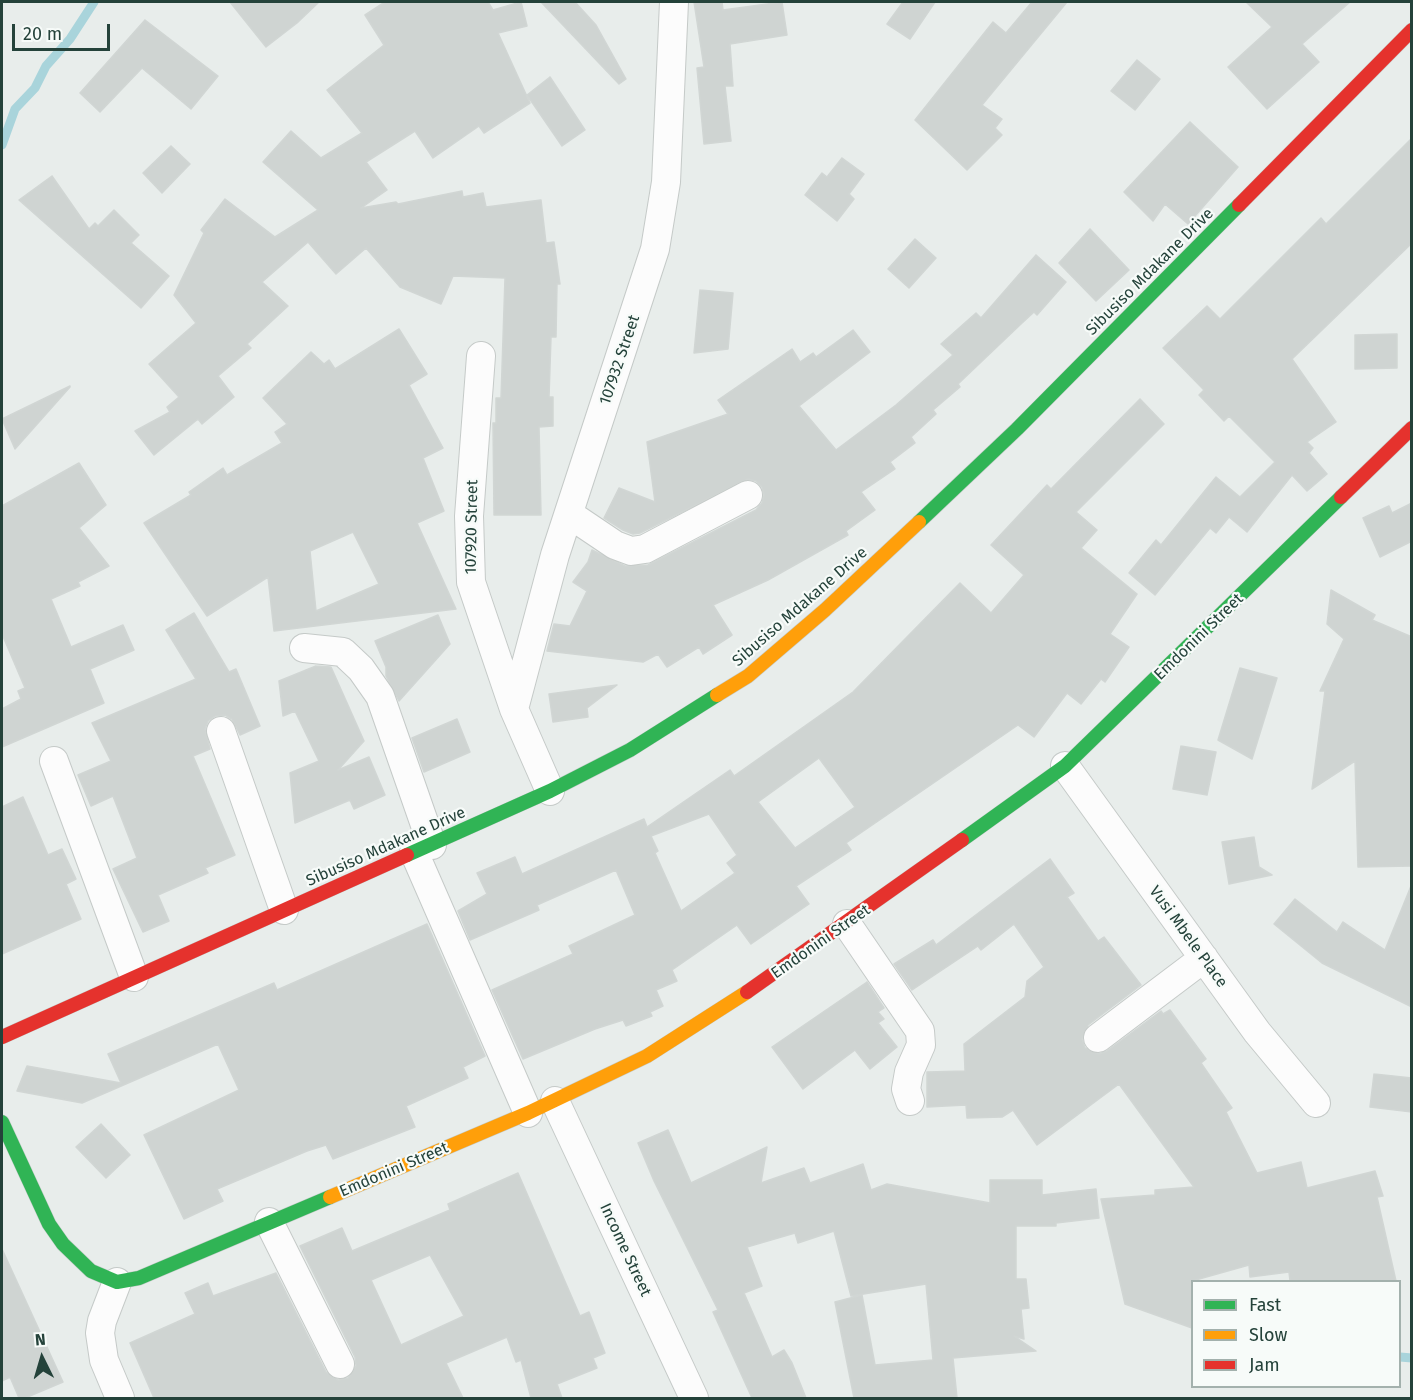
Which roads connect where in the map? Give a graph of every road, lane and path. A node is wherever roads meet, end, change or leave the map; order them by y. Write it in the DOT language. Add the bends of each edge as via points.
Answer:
graph roads {
  1 [pos="674,2"];
  2 [pos="1412,30"];
  3 [pos="481,356"];
  4 [pos="1412,428"];
  5 [pos="748,495"];
  6 [pos="569,514"];
  7 [pos="304,648"];
  8 [pos="514,709"];
  9 [pos="221,731"];
  10 [pos="54,761"];
  11 [pos="1065,766"];
  12 [pos="550,791"];
  13 [pos="423,848"];
  14 [pos="284,910"];
  15 [pos="847,924"];
  16 [pos="1203,957"];
  17 [pos="134,977"];
  18 [pos="2,1037"];
  19 [pos="1098,1038"];
  20 [pos="555,1101"];
  21 [pos="910,1101"];
  22 [pos="1316,1103"];
  23 [pos="528,1113"];
  24 [pos="2,1122"];
  25 [pos="269,1222"];
  26 [pos="117,1282"];
  27 [pos="340,1365"];
  28 [pos="120,1398"];
  29 [pos="694,1398"];
  1 -- 6 [label="street, 107932 Street" via="666,182 655,249"];
  2 -- 12 [label="street, Sibusiso Mdakane Drive" via="1017,429 825,610 748,676 630,750"];
  3 -- 8 [label="street, 107920 Street" via="469,516 471,582"];
  4 -- 11 [label="street, Emdonini Street"];
  5 -- 6 [label="street" via="645,549 631,551 615,545"];
  6 -- 8 [label="street, 107932 Street"];
  7 -- 13 [label="street" via="343,652 380,696"];
  8 -- 12 [label="street, 107920 Street"];
  9 -- 14 [label="street"];
  10 -- 17 [label="street"];
  11 -- 15 [label="street, Emdonini Street"];
  11 -- 16 [label="street, Vusi Mbele Place"];
  12 -- 13 [label="street, Sibusiso Mdakane Drive"];
  13 -- 14 [label="street, Sibusiso Mdakane Drive"];
  13 -- 23 [label="street"];
  14 -- 17 [label="street, Sibusiso Mdakane Drive"];
  15 -- 20 [label="street, Emdonini Street" via="701,1024 647,1056"];
  15 -- 21 [label="street" via="920,1031 921,1045 906,1089"];
  16 -- 19 [label="street"];
  16 -- 22 [label="street, Vusi Mbele Place" via="1257,1032"];
  17 -- 18 [label="street, Sibusiso Mdakane Drive"];
  20 -- 23 [label="street, Emdonini Street"];
  20 -- 29 [label="street, Income Street"];
  23 -- 25 [label="street, Emdonini Street"];
  24 -- 26 [label="street" via="49,1224 63,1244 91,1271"];
  25 -- 26 [label="street, Emdonini Street" via="139,1278"];
  25 -- 27 [label="street"];
  26 -- 28 [label="street" via="100,1333 104,1360"];
}
